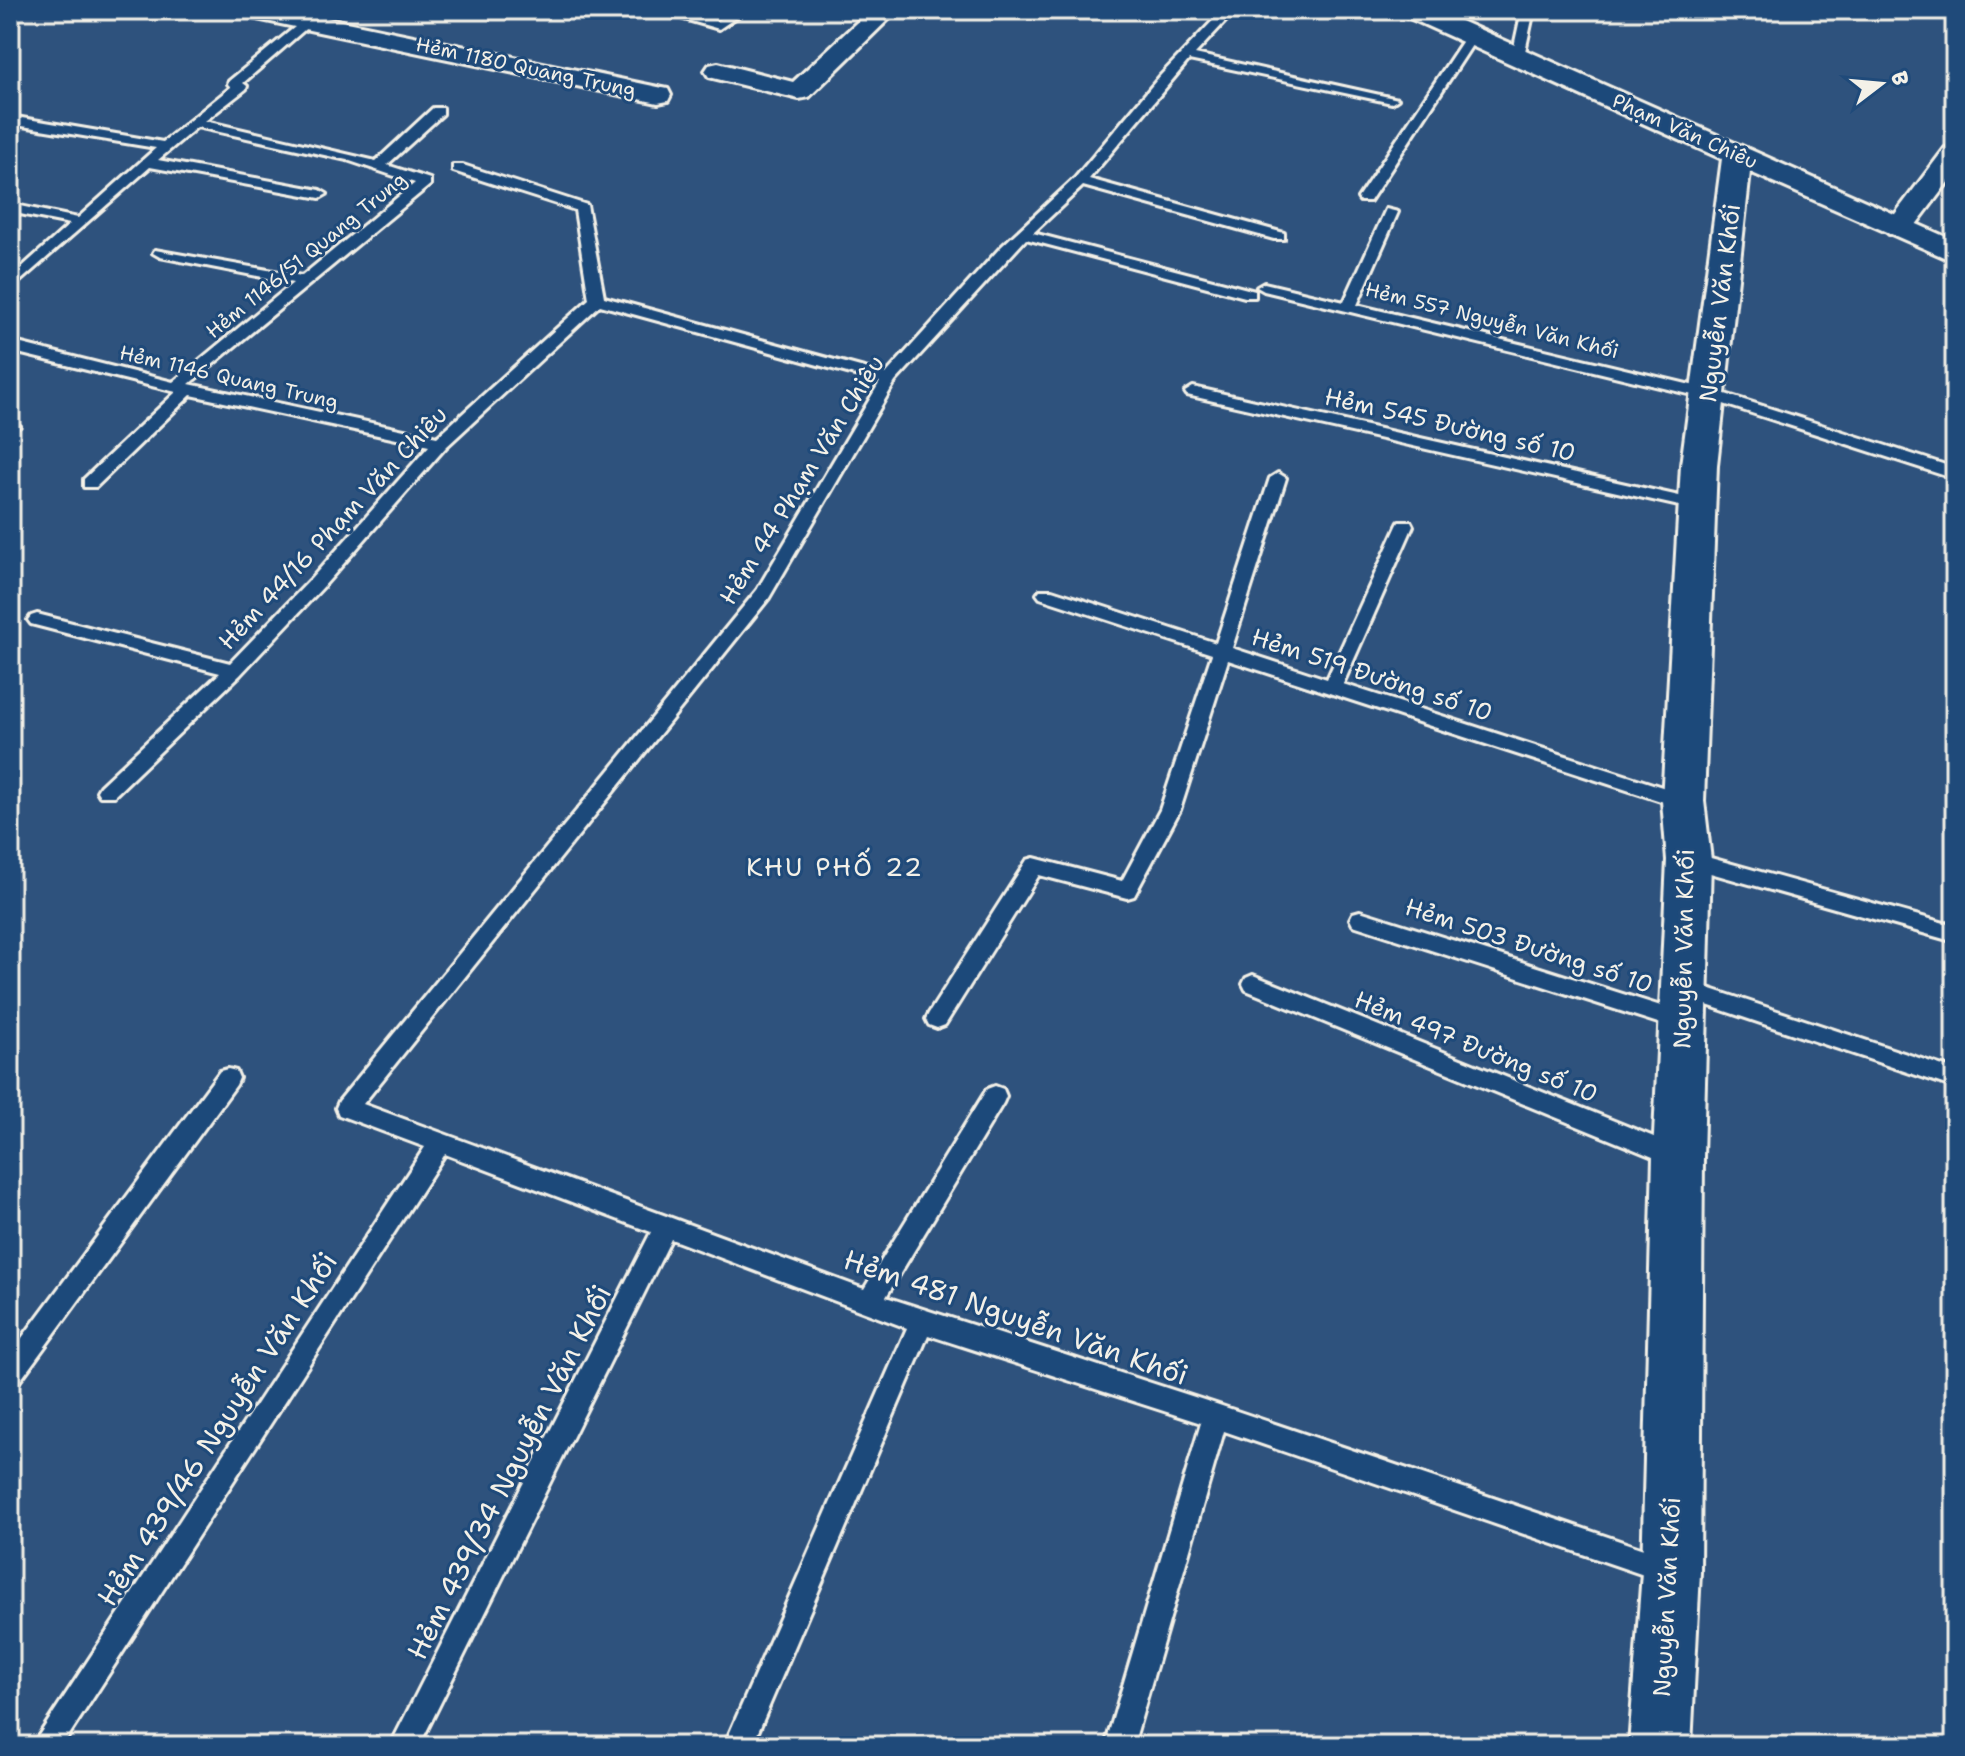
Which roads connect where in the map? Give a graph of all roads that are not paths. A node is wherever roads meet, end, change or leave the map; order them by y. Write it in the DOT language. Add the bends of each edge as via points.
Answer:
graph roads {
  1 [pos="252,10"];
  2 [pos="659,10"];
  3 [pos="741,10"];
  4 [pos="1046,10"];
  5 [pos="1230,10"];
  6 [pos="1414,10"];
  7 [pos="1528,10"];
  8 [pos="873,12"];
  9 [pos="1060,13"];
  10 [pos="292,16"];
  11 [pos="1472,36"];
  12 [pos="1187,56"];
  13 [pos="1518,56"];
  14 [pos="718,71"];
  15 [pos="658,95"];
  16 [pos="1392,99"];
  17 [pos="438,111"];
  18 [pos="10,120"];
  19 [pos="195,123"];
  20 [pos="166,146"];
  21 [pos="1955,154"];
  22 [pos="1737,155"];
  23 [pos="150,163"];
  24 [pos="378,166"];
  25 [pos="458,168"];
  26 [pos="1080,181"];
  27 [pos="320,194"];
  28 [pos="1365,198"];
  29 [pos="10,208"];
  30 [pos="1391,212"];
  31 [pos="79,222"];
  32 [pos="1899,228"];
  33 [pos="1025,235"];
  34 [pos="1279,236"];
  35 [pos="160,253"];
  36 [pos="1955,253"];
  37 [pos="306,281"];
  38 [pos="10,286"];
  39 [pos="597,300"];
  40 [pos="1350,305"];
  41 [pos="10,346"];
  42 [pos="889,380"];
  43 [pos="182,388"];
  44 [pos="1193,392"];
  45 [pos="1710,394"];
  46 [pos="440,443"];
  47 [pos="1955,474"];
  48 [pos="1278,478"];
  49 [pos="90,483"];
  50 [pos="1697,505"];
  51 [pos="1405,526"];
  52 [pos="1046,594"];
  53 [pos="37,620"];
  54 [pos="1224,652"];
  55 [pos="234,670"];
  56 [pos="1332,687"];
  57 [pos="107,791"];
  58 [pos="1683,801"];
  59 [pos="1689,860"];
  60 [pos="1360,919"];
  61 [pos="1955,934"];
  62 [pos="1253,984"];
  63 [pos="1684,1006"];
  64 [pos="937,1019"];
  65 [pos="228,1078"];
  66 [pos="1955,1079"];
  67 [pos="995,1096"];
  68 [pos="347,1108"];
  69 [pos="439,1144"];
  70 [pos="1678,1157"];
  71 [pos="666,1225"];
  72 [pos="870,1302"];
  73 [pos="922,1322"];
  74 [pos="10,1374"];
  75 [pos="1216,1416"];
  76 [pos="1671,1572"];
  77 [pos="46,1746"];
  78 [pos="404,1746"];
  79 [pos="738,1746"];
  80 [pos="1119,1746"];
  81 [pos="1660,1746"];
  1 -- 10 [label="street, Hẻm 1180 Quang Trung"];
  2 -- 3 [label="lane" via="719,25"];
  4 -- 9 [label="lane"];
  5 -- 12 [label="lane, Hẻm 44 Phạm Văn Chiêu"];
  6 -- 11 [label="street, Phạm Văn Chiêu"];
  7 -- 13 [label="lane"];
  8 -- 14 [label="street" via="799,91"];
  10 -- 15 [label="street, Hẻm 1180 Quang Trung"];
  10 -- 19 [label="lane" via="234,84 241,86"];
  11 -- 13 [label="street, Phạm Văn Chiêu"];
  11 -- 28 [label="lane"];
  12 -- 16 [label="lane"];
  12 -- 26 [label="lane, Hẻm 44 Phạm Văn Chiêu"];
  13 -- 22 [label="street, Phạm Văn Chiêu"];
  17 -- 24 [label="lane"];
  18 -- 20 [label="lane"];
  19 -- 20 [label="lane"];
  19 -- 24 [label="lane, Hẻm 1146/51 Quang Trung"];
  20 -- 23 [label="lane"];
  21 -- 32 [label="street"];
  22 -- 32 [label="street, Phạm Văn Chiêu"];
  22 -- 45 [label="street, Nguyễn Văn Khối"];
  23 -- 27 [label="lane"];
  23 -- 31 [label="lane"];
  24 -- 37 [label="lane, Hẻm 1146/51 Quang Trung" via="425,182"];
  25 -- 39 [label="lane" via="582,208"];
  26 -- 33 [label="lane, Hẻm 44 Phạm Văn Chiêu"];
  26 -- 34 [label="lane"];
  29 -- 31 [label="lane"];
  30 -- 40 [label="lane"];
  31 -- 38 [label="lane"];
  32 -- 36 [label="street, Phạm Văn Chiêu"];
  33 -- 40 [label="lane, Hẻm 557 Nguyễn Văn Khối" via="1257,290"];
  33 -- 42 [label="lane, Hẻm 44 Phạm Văn Chiêu"];
  35 -- 37 [label="lane"];
  37 -- 43 [label="lane, Hẻm 1146/51 Quang Trung"];
  39 -- 42 [label="lane"];
  39 -- 46 [label="lane, Hẻm 44/16 Phạm Văn Chiêu"];
  40 -- 45 [label="lane, Hẻm 557 Nguyễn Văn Khối"];
  41 -- 43 [label="lane, Hẻm 1146 Quang Trung"];
  42 -- 68 [label="lane, Hẻm 44 Phạm Văn Chiêu" via="763,594"];
  43 -- 46 [label="lane, Hẻm 1146 Quang Trung"];
  43 -- 49 [label="lane, Hẻm 1146/51 Quang Trung"];
  44 -- 50 [label="lane, Hẻm 545 Đường số 10"];
  45 -- 47 [label="lane, Hẻm 557 Nguyễn Văn Khối"];
  45 -- 50 [label="street, Nguyễn Văn Khối"];
  46 -- 55 [label="lane, Hẻm 44/16 Phạm Văn Chiêu"];
  48 -- 54 [label="lane"];
  50 -- 58 [label="street, Nguyễn Văn Khối"];
  51 -- 56 [label="lane"];
  52 -- 54 [label="lane, Hẻm 519 Đường số 10"];
  53 -- 55 [label="lane"];
  54 -- 56 [label="lane, Hẻm 519 Đường số 10"];
  54 -- 64 [label="lane" via="1170,810 1127,890 1034,866"];
  55 -- 57 [label="lane, Hẻm 44/16 Phạm Văn Chiêu"];
  56 -- 58 [label="lane, Hẻm 519 Đường số 10"];
  58 -- 59 [label="street, Nguyễn Văn Khối"];
  59 -- 61 [label="lane"];
  59 -- 63 [label="street, Nguyễn Văn Khối"];
  60 -- 63 [label="lane, Hẻm 503 Đường số 10"];
  62 -- 70 [label="lane, Hẻm 497 Đường số 10"];
  63 -- 66 [label="lane, Hẻm 503 Đường số 10"];
  63 -- 70 [label="street, Nguyễn Văn Khối"];
  65 -- 74 [label="lane"];
  67 -- 72 [label="lane"];
  68 -- 69 [label="lane, Hẻm 481 Nguyễn Văn Khối"];
  69 -- 71 [label="lane, Hẻm 481 Nguyễn Văn Khối"];
  69 -- 77 [label="lane, Hẻm 439/46 Nguyễn Văn Khối"];
  70 -- 76 [label="street, Nguyễn Văn Khối"];
  71 -- 72 [label="lane, Hẻm 481 Nguyễn Văn Khối"];
  71 -- 78 [label="lane, Hẻm 439/34 Nguyễn Văn Khối"];
  72 -- 73 [label="lane, Hẻm 481 Nguyễn Văn Khối"];
  73 -- 75 [label="lane, Hẻm 481 Nguyễn Văn Khối"];
  73 -- 79 [label="lane"];
  75 -- 76 [label="lane, Hẻm 481 Nguyễn Văn Khối"];
  75 -- 80 [label="lane"];
  76 -- 81 [label="street, Nguyễn Văn Khối"];
}
